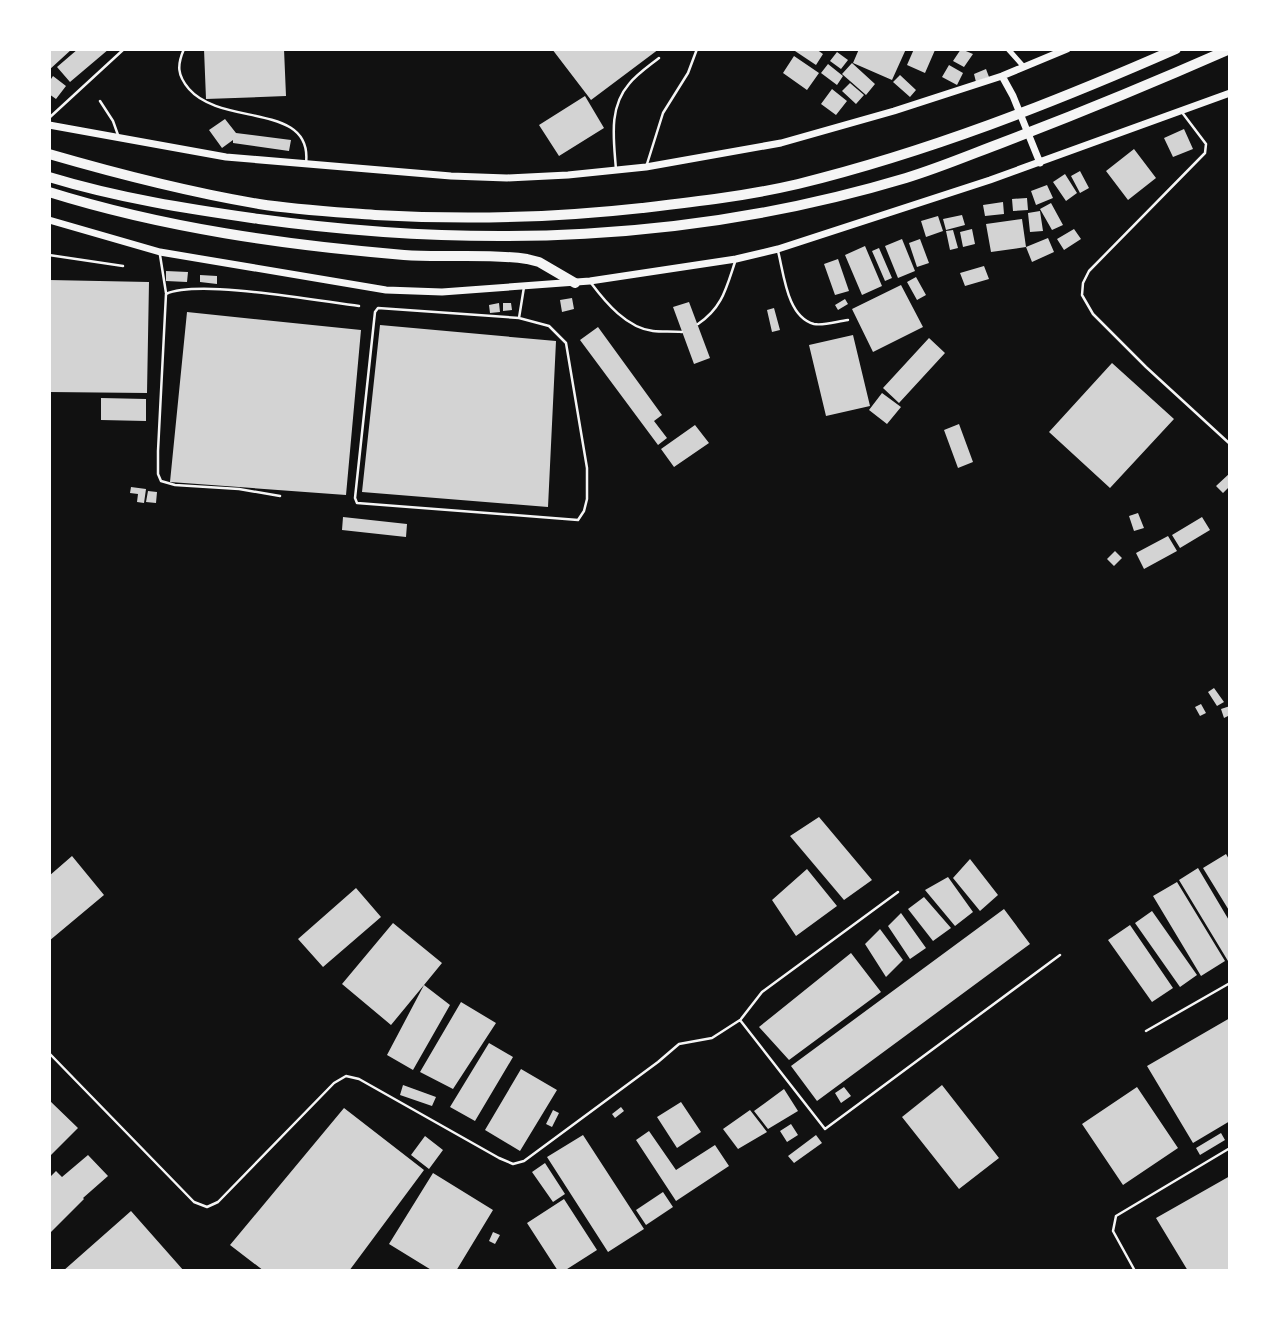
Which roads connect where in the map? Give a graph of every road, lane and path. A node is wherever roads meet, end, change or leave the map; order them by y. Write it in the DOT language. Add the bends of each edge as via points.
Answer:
graph roads {
  1 [pos="124,49"];
  2 [pos="184,49"];
  3 [pos="697,49"];
  4 [pos="1008,49"];
  5 [pos="1068,49"];
  6 [pos="1176,49"];
  7 [pos="1230,50"];
  8 [pos="659,58"];
  9 [pos="1023,66"];
  10 [pos="1002,76"];
  11 [pos="1230,93"];
  12 [pos="100,101"];
  13 [pos="1181,111"];
  14 [pos="49,118"];
  15 [pos="49,125"];
  16 [pos="119,138"];
  17 [pos="49,154"];
  18 [pos="306,163"];
  19 [pos="1040,163"];
  20 [pos="646,167"];
  21 [pos="616,170"];
  22 [pos="49,177"];
  23 [pos="49,192"];
  24 [pos="49,220"];
  25 [pos="778,249"];
  26 [pos="160,251"];
  27 [pos="49,255"];
  28 [pos="736,259"];
  29 [pos="123,267"];
  30 [pos="590,281"];
  31 [pos="575,282"];
  32 [pos="524,287"];
  33 [pos="166,294"];
  34 [pos="359,306"];
  35 [pos="519,318"];
  36 [pos="848,320"];
  37 [pos="698,324"];
  38 [pos="682,332"];
  39 [pos="1230,444"];
  40 [pos="280,496"];
  41 [pos="898,892"];
  42 [pos="1060,954"];
  43 [pos="1230,983"];
  44 [pos="740,1020"];
  45 [pos="1146,1031"];
  46 [pos="49,1053"];
  47 [pos="1230,1148"];
  48 [pos="1135,1271"];
  1 -- 14 [label="lane"];
  2 -- 18 [label="lane" via="180,78 198,99 291,126 308,150"];
  3 -- 20 [label="lane" via="663,113"];
  4 -- 9 [label="street"];
  5 -- 9 [label="street"];
  6 -- 17 [label="highway" via="961,136 899,156 795,184 583,214 448,219 327,212 214,195"];
  7 -- 22 [label="highway" via="908,178 787,209 678,226 580,236 445,237 330,229 189,210"];
  8 -- 21 [label="lane" via="620,98 613,131"];
  9 -- 10 [label="street"];
  10 -- 19 [label="street"];
  10 -- 20 [label="street" via="781,143"];
  11 -- 13 [label="street"];
  12 -- 16 [label="lane"];
  13 -- 19 [label="street"];
  13 -- 39 [label="lane" via="1206,144 1205,153 1089,271 1082,295 1093,314"];
  15 -- 16 [label="street"];
  16 -- 18 [label="street" via="226,158"];
  18 -- 21 [label="street" via="507,178"];
  19 -- 25 [label="street"];
  20 -- 21 [label="street"];
  23 -- 31 [label="highway" via="223,234 407,255 527,258"];
  24 -- 26 [label="street"];
  25 -- 28 [label="street"];
  25 -- 36 [label="lane" via="793,307 800,315 817,325"];
  26 -- 32 [label="street" via="386,290"];
  26 -- 33 [label="lane"];
  27 -- 29 [label="lane"];
  28 -- 30 [label="street"];
  28 -- 37 [label="lane" via="719,303"];
  30 -- 31 [label="street"];
  30 -- 38 [label="lane" via="607,305 635,323 650,331"];
  31 -- 32 [label="street"];
  32 -- 35 [label="lane"];
  33 -- 34 [label="lane" via="177,289 241,291"];
  33 -- 40 [label="lane" via="158,451 161,481"];
  35 -- 35 [label="lane" via="549,326 566,343 587,468 587,499 578,520 358,503 378,308"];
  41 -- 44 [label="lane" via="762,992"];
  42 -- 44 [label="lane" via="825,1129"];
  43 -- 45 [label="lane"];
  44 -- 46 [label="lane" via="712,1038 679,1044 524,1161 513,1164 346,1076 218,1202 207,1207 194,1202"];
  47 -- 48 [label="lane" via="1116,1216 1112,1231"];
}
